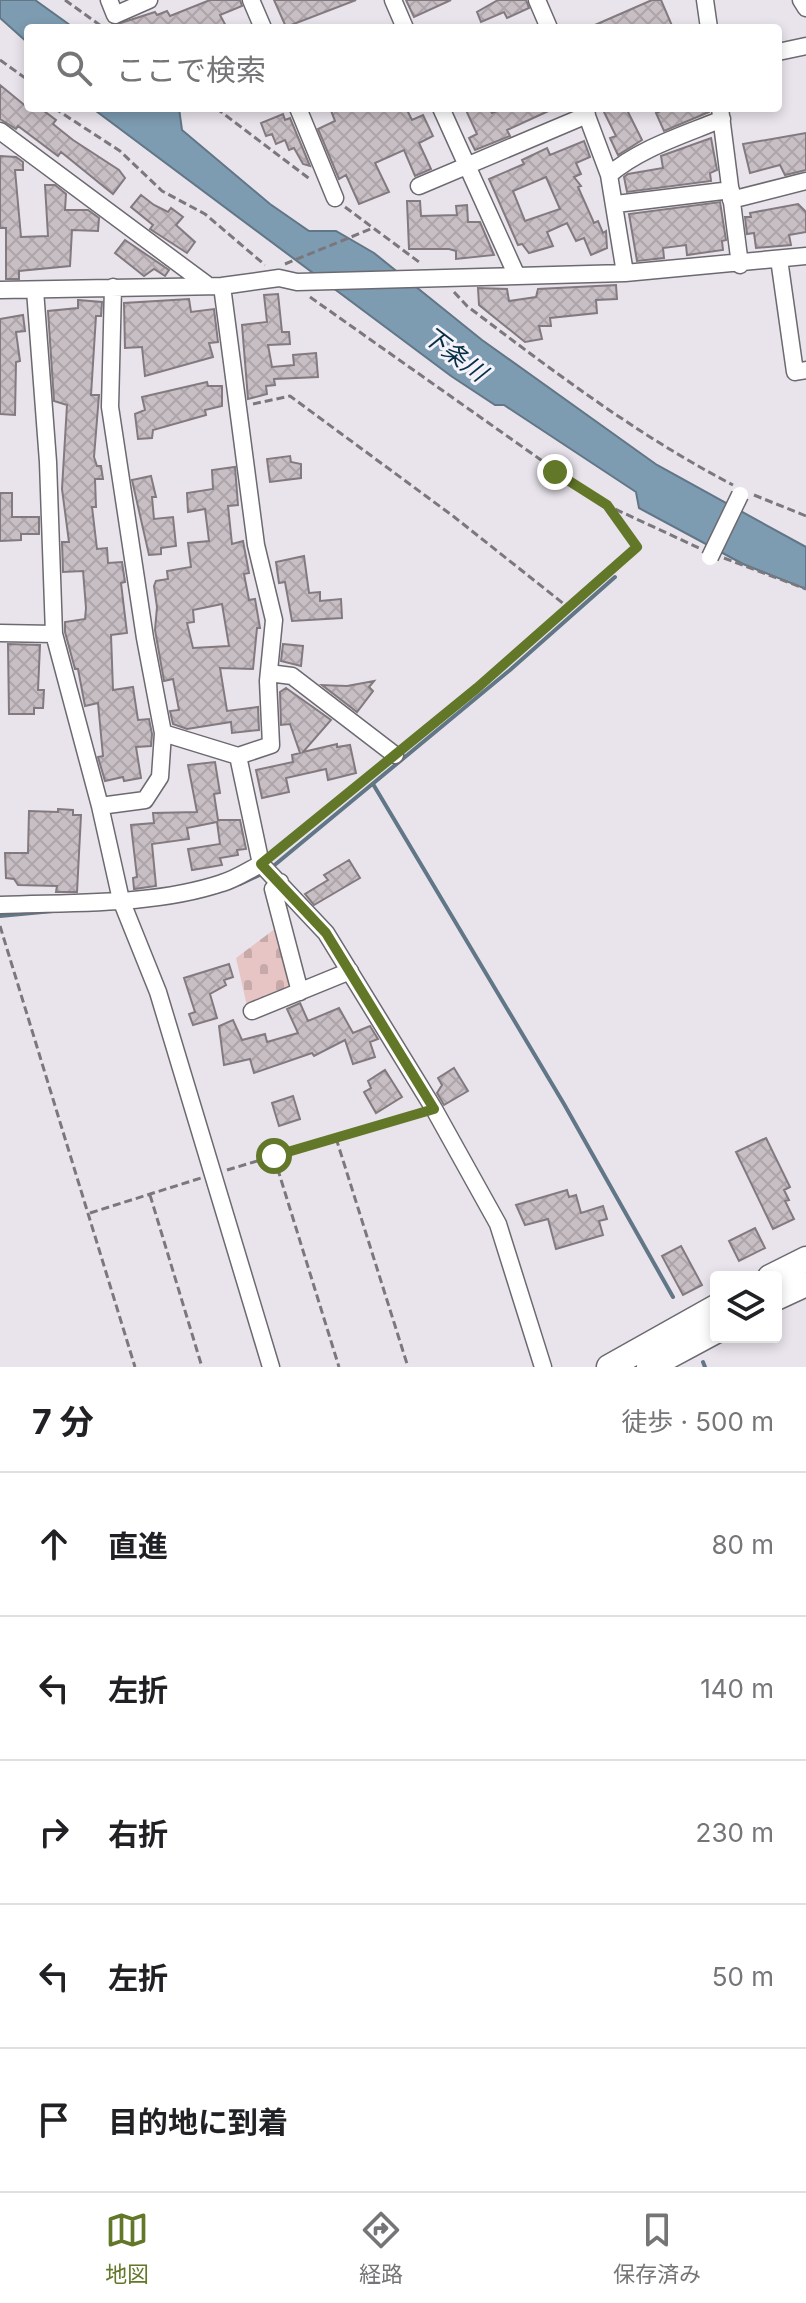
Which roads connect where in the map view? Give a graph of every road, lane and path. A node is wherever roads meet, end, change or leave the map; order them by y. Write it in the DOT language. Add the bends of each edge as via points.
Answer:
graph roads {
  1 [pos="65,0"];
  2 [pos="109,0"];
  3 [pos="149,0"];
  4 [pos="251,0"];
  5 [pos="393,0"];
  6 [pos="537,0"];
  7 [pos="705,0"];
  8 [pos="801,0"];
  9 [pos="806,8"];
  10 [pos="98,24"];
  11 [pos="261,24"];
  12 [pos="403,24"];
  13 [pos="547,24"];
  14 [pos="708,24"];
  15 [pos="806,46"];
  16 [pos="782,51"];
  17 [pos="0,60"];
  18 [pos="24,77"];
  19 [pos="60,112"];
  20 [pos="300,112"];
  21 [pos="443,112"];
  22 [pos="585,112"];
  23 [pos="721,114"];
  24 [pos="0,131"];
  25 [pos="468,167"];
  26 [pos="609,175"];
  27 [pos="806,181"];
  28 [pos="419,186"];
  29 [pos="731,195"];
  30 [pos="335,198"];
  31 [pos="616,204"];
  32 [pos="373,228"];
  33 [pos="806,256"];
  34 [pos="779,259"];
  35 [pos="740,265"];
  36 [pos="625,273"];
  37 [pos="275,274"];
  38 [pos="516,274"];
  39 [pos="440,280"];
  40 [pos="214,285"];
  41 [pos="113,287"];
  42 [pos="301,287"];
  43 [pos="0,290"];
  44 [pos="35,290"];
  45 [pos="806,370"];
  46 [pos="238,408"];
  47 [pos="741,492"];
  48 [pos="607,505"];
  49 [pos="806,516"];
  50 [pos="714,556"];
  51 [pos="806,589"];
  52 [pos="569,608"];
  53 [pos="0,633"];
  54 [pos="54,634"];
  55 [pos="269,673"];
  56 [pos="163,733"];
  57 [pos="395,755"];
  58 [pos="238,756"];
  59 [pos="100,806"];
  60 [pos="261,864"];
  61 [pos="280,882"];
  62 [pos="121,900"];
  63 [pos="0,905"];
  64 [pos="0,926"];
  65 [pos="350,971"];
  66 [pos="300,992"];
  67 [pos="252,1011"];
  68 [pos="434,1109"];
  69 [pos="336,1138"];
  70 [pos="274,1156"];
  71 [pos="211,1175"];
  72 [pos="150,1194"];
  73 [pos="89,1213"];
  74 [pos="806,1259"];
  75 [pos="782,1271"];
  76 [pos="806,1284"];
  77 [pos="782,1295"];
  78 [pos="710,1310"];
  79 [pos="710,1334"];
  80 [pos="135,1367"];
  81 [pos="202,1367"];
  82 [pos="271,1367"];
  83 [pos="339,1367"];
  84 [pos="408,1367"];
  85 [pos="543,1367"];
  86 [pos="609,1367"];
  87 [pos="649,1367"];
  1 -- 10 [label="path"];
  2 -- 3 [label="street" via="115,15"];
  4 -- 11 [label="street"];
  5 -- 12 [label="street"];
  6 -- 13 [label="street"];
  7 -- 14 [label="street"];
  8 -- 9 [label="street"];
  15 -- 16 [label="street"];
  17 -- 18 [label="path"];
  19 -- 37 [label="path" via="120,151 162,191 205,214"];
  20 -- 30 [label="street"];
  21 -- 25 [label="street"];
  22 -- 25 [label="street"];
  22 -- 26 [label="street"];
  23 -- 26 [label="street"];
  23 -- 29 [label="street"];
  24 -- 40 [label="street"];
  25 -- 28 [label="street"];
  25 -- 38 [label="street"];
  26 -- 31 [label="street"];
  27 -- 29 [label="street"];
  29 -- 31 [label="street"];
  29 -- 35 [label="street"];
  31 -- 36 [label="street"];
  32 -- 37 [label="path"];
  33 -- 34 [label="street"];
  34 -- 35 [label="street"];
  34 -- 45 [label="street" via="795,372"];
  35 -- 36 [label="street"];
  36 -- 38 [label="street"];
  37 -- 40 [label="street"];
  37 -- 42 [label="street"];
  38 -- 39 [label="street"];
  39 -- 42 [label="street"];
  39 -- 47 [label="path" via="575,388"];
  40 -- 41 [label="street"];
  40 -- 46 [label="street"];
  41 -- 44 [label="street"];
  41 -- 56 [label="street" via="110,407"];
  42 -- 48 [label="path" via="510,441"];
  43 -- 44 [label="street"];
  44 -- 54 [label="street"];
  46 -- 52 [label="path" via="290,396"];
  46 -- 55 [label="street" via="256,545 274,620"];
  47 -- 49 [label="path"];
  47 -- 50 [label="street, bridge"];
  48 -- 50 [label="path"];
  48 -- 52 [label="path" via="637,547"];
  50 -- 51 [label="path"];
  52 -- 57 [label="path"];
  53 -- 54 [label="street"];
  54 -- 59 [label="street"];
  55 -- 57 [label="street" via="292,676"];
  55 -- 58 [label="street" via="271,745"];
  56 -- 58 [label="street"];
  56 -- 59 [label="street" via="160,777 145,800"];
  57 -- 60 [label="path"];
  58 -- 60 [label="street"];
  59 -- 62 [label="street"];
  60 -- 61 [label="street"];
  60 -- 62 [label="street" via="224,883"];
  61 -- 65 [label="street" via="326,933"];
  61 -- 66 [label="street" via="273,889"];
  62 -- 63 [label="street"];
  62 -- 71 [label="street" via="158,992"];
  64 -- 73 [label="path"];
  65 -- 66 [label="street"];
  65 -- 68 [label="street"];
  66 -- 67 [label="street"];
  68 -- 69 [label="path"];
  68 -- 85 [label="street" via="498,1224"];
  69 -- 70 [label="path"];
  69 -- 84 [label="path"];
  70 -- 71 [label="path"];
  70 -- 83 [label="path"];
  71 -- 72 [label="path"];
  71 -- 82 [label="street"];
  72 -- 73 [label="path"];
  72 -- 81 [label="path"];
  73 -- 80 [label="path"];
  74 -- 75 [label="highway"];
  76 -- 77 [label="highway"];
  78 -- 86 [label="highway"];
  79 -- 87 [label="highway"];
}
